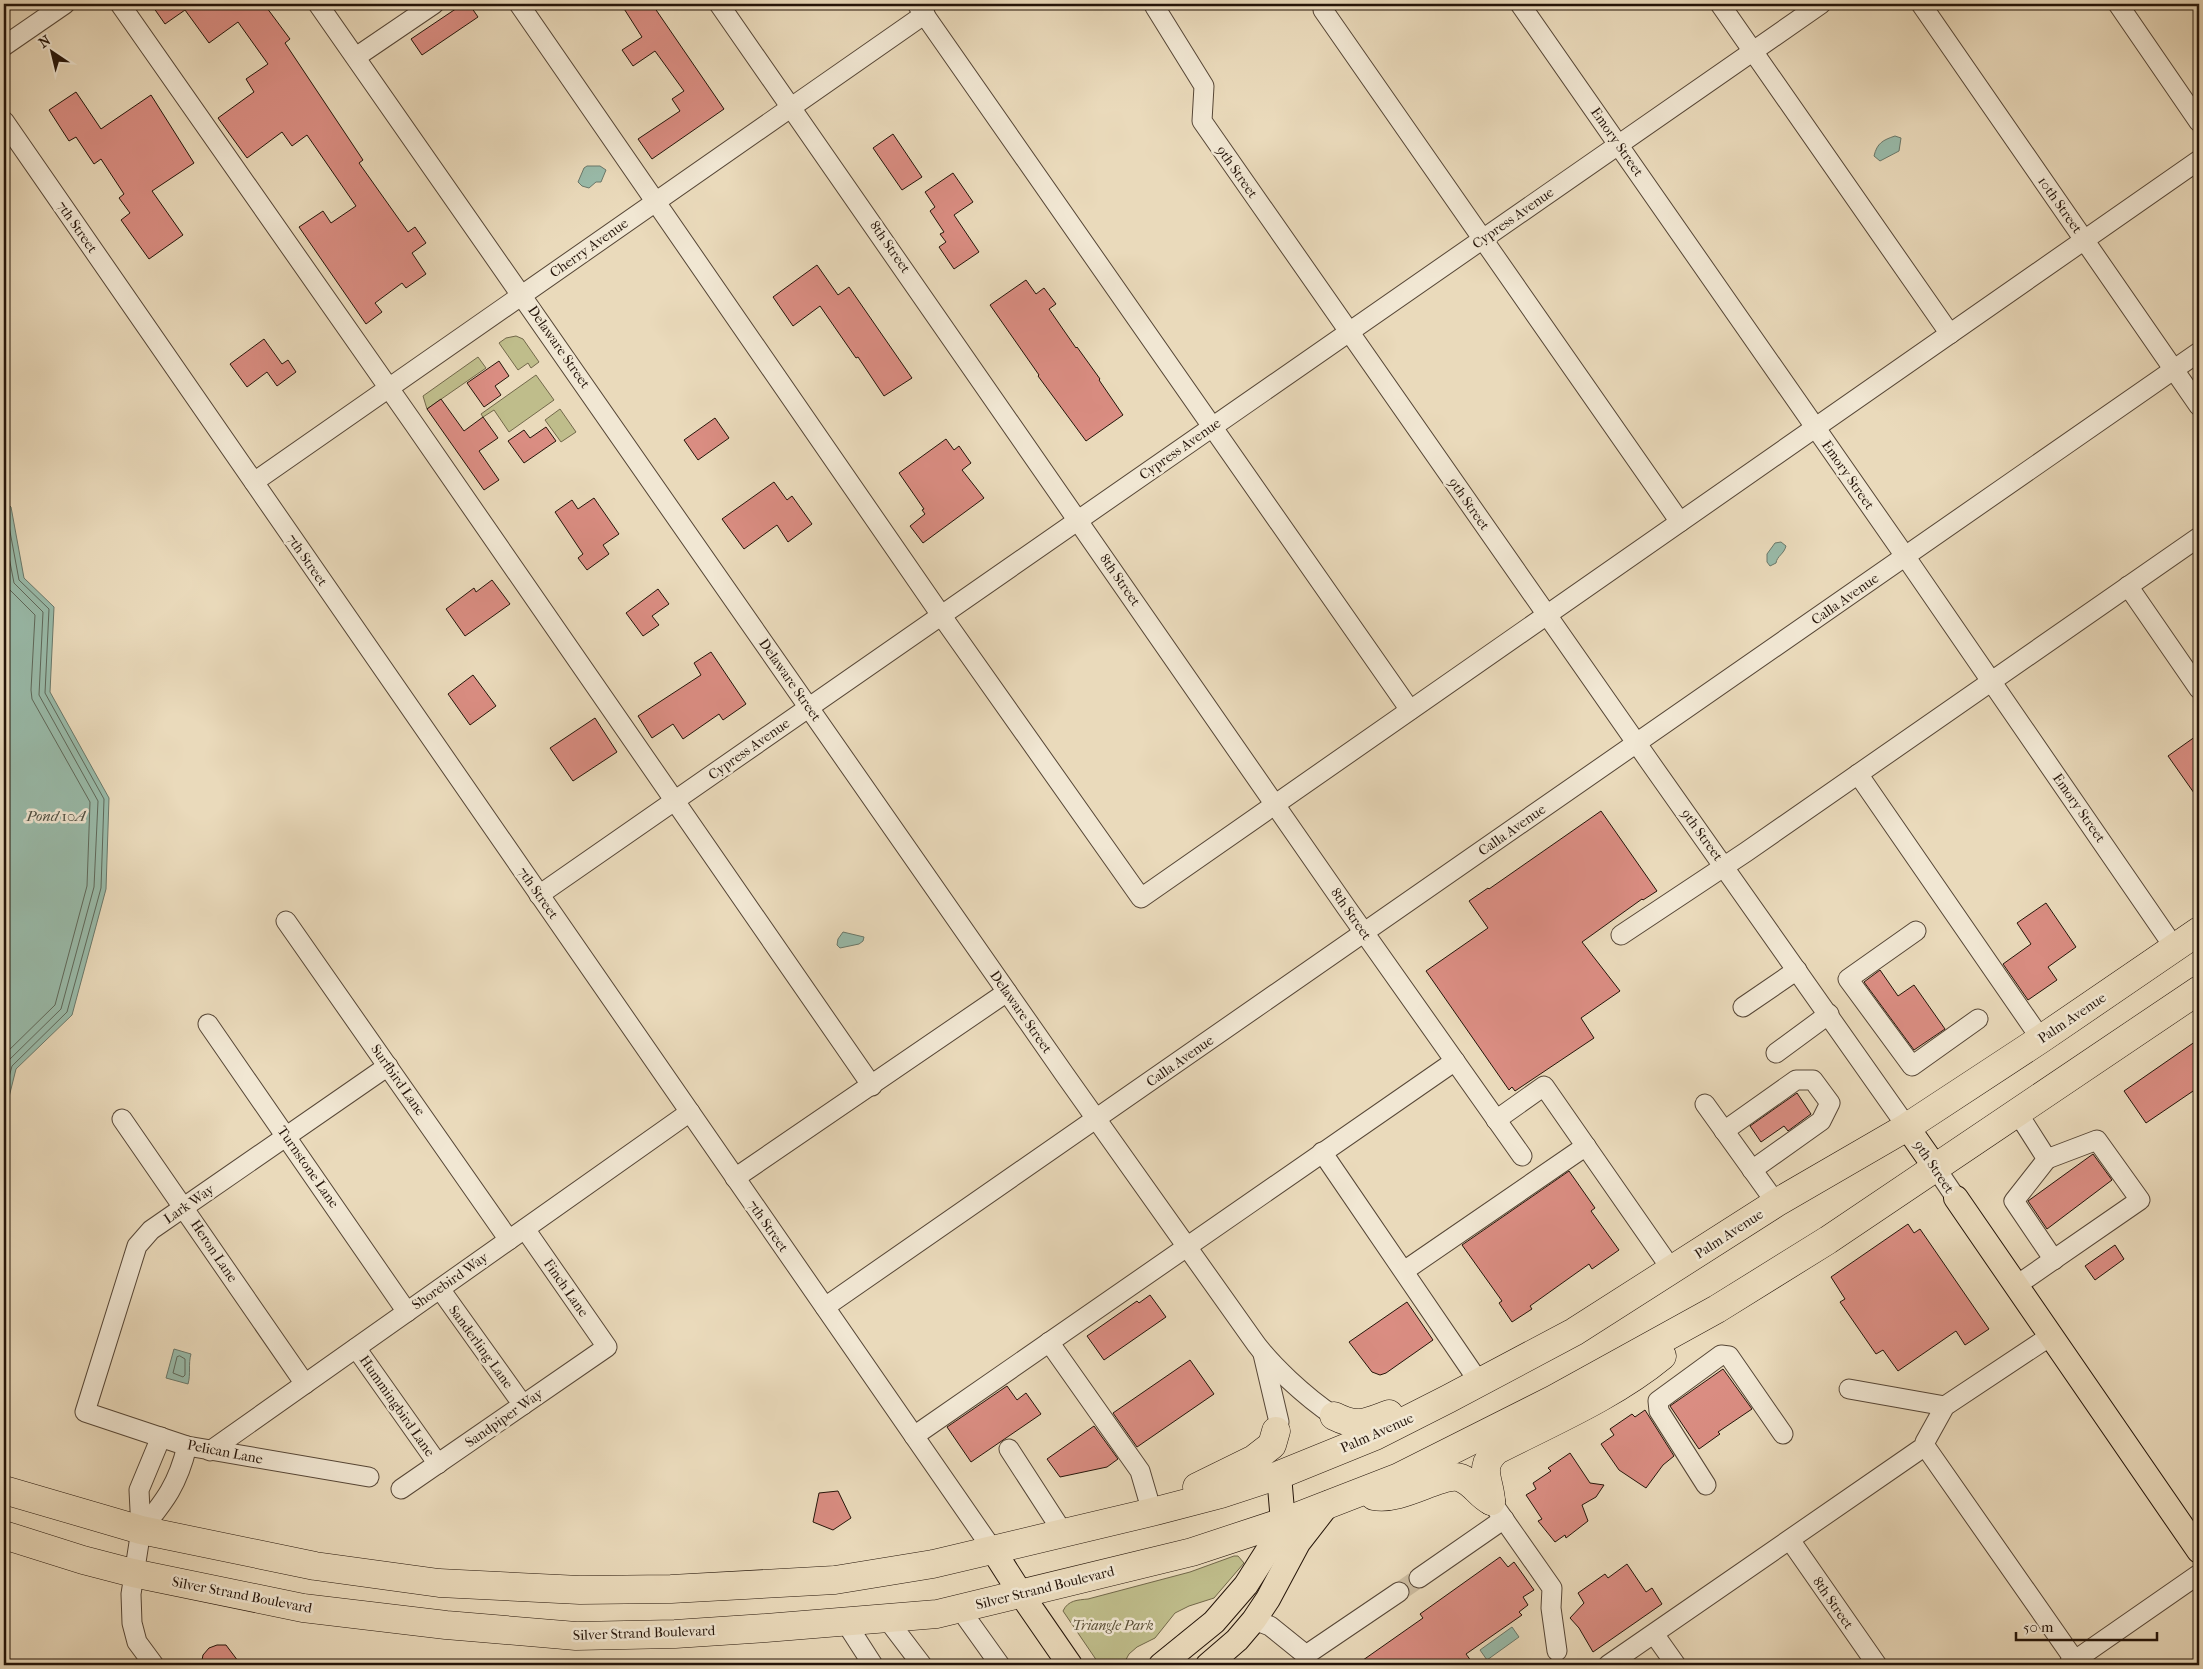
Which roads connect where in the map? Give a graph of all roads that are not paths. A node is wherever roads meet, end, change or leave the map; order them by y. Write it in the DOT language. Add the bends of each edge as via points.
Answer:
graph roads {
  1 [pos="65,4"];
  2 [pos="120,4"];
  3 [pos="318,4"];
  4 [pos="434,4"];
  5 [pos="519,4"];
  6 [pos="720,4"];
  7 [pos="1520,4"];
  8 [pos="1720,4"];
  9 [pos="1821,4"];
  10 [pos="1921,4"];
  11 [pos="2118,4"];
  12 [pos="1155,7"];
  13 [pos="921,9"];
  14 [pos="1323,10"];
  15 [pos="4,46"];
  16 [pos="1753,51"];
  17 [pos="356,57"];
  18 [pos="792,106"];
  19 [pos="4,121"];
  20 [pos="2199,122"];
  21 [pos="1619,144"];
  22 [pos="2199,160"];
  23 [pos="656,201"];
  24 [pos="1484,238"];
  25 [pos="2084,240"];
  26 [pos="522,295"];
  27 [pos="1349,332"];
  28 [pos="1950,334"];
  29 [pos="2199,352"];
  30 [pos="2174,370"];
  31 [pos="388,388"];
  32 [pos="2199,406"];
  33 [pos="1213,426"];
  34 [pos="1815,428"];
  35 [pos="254,482"];
  36 [pos="1078,520"];
  37 [pos="1680,522"];
  38 [pos="2199,537"];
  39 [pos="1905,556"];
  40 [pos="2128,586"];
  41 [pos="941,615"];
  42 [pos="1547,615"];
  43 [pos="1991,681"];
  44 [pos="2199,689"];
  45 [pos="809,707"];
  46 [pos="1410,710"];
  47 [pos="1636,743"];
  48 [pos="1858,774"];
  49 [pos="674,801"];
  50 [pos="1275,804"];
  51 [pos="1724,866"];
  52 [pos="539,895"];
  53 [pos="286,921"];
  54 [pos="1916,931"];
  55 [pos="2199,931"];
  56 [pos="1364,932"];
  57 [pos="1621,935"];
  58 [pos="2174,947"];
  59 [pos="1798,970"];
  60 [pos="2199,990"];
  61 [pos="1007,992"];
  62 [pos="1743,1007"];
  63 [pos="1829,1014"];
  64 [pos="1978,1019"];
  65 [pos="208,1024"];
  66 [pos="2041,1039"];
  67 [pos="1776,1053"];
  68 [pos="1455,1061"];
  69 [pos="388,1066"];
  70 [pos="872,1086"];
  71 [pos="1705,1104"];
  72 [pos="690,1112"];
  73 [pos="2016,1112"];
  74 [pos="122,1119"];
  75 [pos="1096,1119"];
  76 [pos="1496,1120"];
  77 [pos="1907,1126"];
  78 [pos="1724,1131"];
  79 [pos="286,1136"];
  80 [pos="1586,1146"];
  81 [pos="1322,1152"];
  82 [pos="1522,1156"];
  83 [pos="2047,1159"];
  84 [pos="1935,1167"];
  85 [pos="1752,1170"];
  86 [pos="735,1178"];
  87 [pos="1956,1198"];
  88 [pos="1776,1204"];
  89 [pos="184,1208"];
  90 [pos="524,1229"];
  91 [pos="509,1240"];
  92 [pos="1186,1246"];
  93 [pos="2054,1260"];
  94 [pos="1672,1270"];
  95 [pos="1404,1271"];
  96 [pos="2017,1285"];
  97 [pos="440,1289"];
  98 [pos="825,1307"];
  99 [pos="1717,1310"];
  100 [pos="407,1312"];
  101 [pos="2052,1335"];
  102 [pos="1049,1342"];
  103 [pos="607,1347"];
  104 [pos="356,1348"];
  105 [pos="1263,1354"];
  106 [pos="1479,1382"];
  107 [pos="305,1384"];
  108 [pos="1849,1389"];
  109 [pos="1448,1399"];
  110 [pos="523,1405"];
  111 [pos="1945,1406"];
  112 [pos="85,1412"];
  113 [pos="1334,1416"];
  114 [pos="1276,1431"];
  115 [pos="1783,1434"];
  116 [pos="914,1436"];
  117 [pos="160,1437"];
  118 [pos="188,1446"];
  119 [pos="1925,1446"];
  120 [pos="1009,1449"];
  121 [pos="210,1451"];
  122 [pos="438,1464"];
  123 [pos="1278,1475"];
  124 [pos="369,1477"];
  125 [pos="1706,1485"];
  126 [pos="402,1489"];
  127 [pos="4,1490"];
  128 [pos="1358,1493"];
  129 [pos="1329,1503"];
  130 [pos="1161,1510"];
  131 [pos="1497,1510"];
  132 [pos="1283,1522"];
  133 [pos="141,1530"];
  134 [pos="1064,1534"];
  135 [pos="4,1535"];
  136 [pos="1790,1540"];
  137 [pos="993,1550"];
  138 [pos="2199,1551"];
  139 [pos="133,1573"];
  140 [pos="2199,1574"];
  141 [pos="1419,1578"];
  142 [pos="1399,1592"];
  143 [pos="1021,1594"];
  144 [pos="960,1609"];
  145 [pos="887,1619"];
  146 [pos="1254,1620"];
  147 [pos="846,1622"];
  148 [pos="1654,1634"];
  149 [pos="1557,1651"];
  150 [pos="151,1664"];
  151 [pos="2074,1664"];
  152 [pos="873,1665"];
  153 [pos="922,1665"];
  154 [pos="1000,1665"];
  155 [pos="1070,1665"];
  156 [pos="1161,1665"];
  157 [pos="1208,1665"];
  158 [pos="1608,1665"];
  159 [pos="1676,1665"];
  160 [pos="1877,1665"];
  1 -- 15 [label="street"];
  2 -- 31 [label="street"];
  3 -- 17 [label="street, Delaware Street"];
  4 -- 17 [label="street"];
  5 -- 23 [label="street"];
  6 -- 18 [label="street, 8th Street"];
  7 -- 21 [label="street, Emory Street"];
  8 -- 16 [label="street"];
  9 -- 16 [label="street, Cypress Avenue"];
  10 -- 25 [label="street, 10th Street"];
  11 -- 20 [label="street"];
  12 -- 27 [label="street, 9th Street" via="1204,86 1202,121"];
  13 -- 18 [label="street, Cherry Avenue"];
  13 -- 33 [label="street"];
  14 -- 24 [label="street"];
  16 -- 21 [label="street, Cypress Avenue"];
  16 -- 28 [label="street"];
  17 -- 26 [label="street, Delaware Street"];
  18 -- 23 [label="street, Cherry Avenue"];
  18 -- 36 [label="street, 8th Street"];
  19 -- 35 [label="street, 7th Street"];
  21 -- 24 [label="street, Cypress Avenue"];
  21 -- 34 [label="street, Emory Street"];
  22 -- 25 [label="street"];
  23 -- 26 [label="street, Cherry Avenue"];
  23 -- 41 [label="street"];
  24 -- 27 [label="street, Cypress Avenue"];
  24 -- 37 [label="street"];
  25 -- 28 [label="street"];
  25 -- 30 [label="street, 10th Street"];
  26 -- 31 [label="street, Cherry Avenue"];
  26 -- 45 [label="street, Delaware Street"];
  27 -- 33 [label="street, Cypress Avenue"];
  27 -- 42 [label="street, 9th Street"];
  28 -- 34 [label="street"];
  29 -- 30 [label="street, Calla Avenue"];
  30 -- 32 [label="street, 10th Street"];
  30 -- 39 [label="street, Calla Avenue"];
  31 -- 35 [label="street, Cherry Avenue"];
  31 -- 49 [label="street"];
  33 -- 36 [label="street, Cypress Avenue"];
  33 -- 46 [label="street"];
  34 -- 37 [label="street"];
  34 -- 39 [label="street, Emory Street"];
  35 -- 52 [label="street, 7th Street"];
  36 -- 41 [label="street, Cypress Avenue"];
  36 -- 50 [label="street, 8th Street"];
  37 -- 42 [label="street"];
  38 -- 40 [label="street"];
  39 -- 43 [label="street, Emory Street"];
  39 -- 47 [label="street, Calla Avenue"];
  40 -- 43 [label="street"];
  40 -- 44 [label="street"];
  41 -- 45 [label="street, Cypress Avenue"];
  41 -- 50 [label="street" via="1141,898"];
  42 -- 46 [label="street"];
  42 -- 47 [label="street, 9th Street"];
  43 -- 48 [label="street"];
  43 -- 58 [label="street, Emory Street"];
  45 -- 49 [label="street, Cypress Avenue"];
  45 -- 61 [label="street, Delaware Street"];
  46 -- 50 [label="street"];
  47 -- 51 [label="street, 9th Street"];
  47 -- 56 [label="street, Calla Avenue"];
  48 -- 51 [label="street"];
  48 -- 66 [label="street"];
  49 -- 52 [label="street, Cypress Avenue"];
  49 -- 70 [label="street"];
  50 -- 56 [label="street, 8th Street"];
  51 -- 57 [label="street"];
  51 -- 59 [label="street, 9th Street"];
  52 -- 72 [label="street, 7th Street"];
  53 -- 69 [label="street, Surfbird Lane"];
  54 -- 64 [label="street" via="1848,978 1912,1066"];
  55 -- 58 [label="highway, Palm Avenue"];
  56 -- 68 [label="street, 8th Street"];
  56 -- 75 [label="street, Calla Avenue"];
  58 -- 66 [label="highway, Palm Avenue"];
  59 -- 62 [label="street"];
  59 -- 63 [label="street, 9th Street"];
  60 -- 73 [label="highway"];
  61 -- 70 [label="street"];
  61 -- 75 [label="street, Delaware Street"];
  63 -- 67 [label="street"];
  63 -- 77 [label="street, 9th Street"];
  65 -- 79 [label="street, Turnstone Lane"];
  66 -- 77 [label="highway, Palm Avenue"];
  68 -- 76 [label="street, 8th Street"];
  68 -- 81 [label="street"];
  69 -- 79 [label="street, Lark Way"];
  69 -- 91 [label="street, Surfbird Lane"];
  70 -- 86 [label="street"];
  71 -- 78 [label="street"];
  72 -- 86 [label="street, 7th Street"];
  72 -- 90 [label="street, Shorebird Way"];
  73 -- 83 [label="street"];
  73 -- 84 [label="highway"];
  74 -- 89 [label="street, Heron Lane"];
  75 -- 92 [label="street, Delaware Street"];
  75 -- 98 [label="street, Calla Avenue"];
  76 -- 80 [label="street" via="1544,1086"];
  76 -- 82 [label="street, 8th Street"];
  77 -- 84 [label="main road, 9th Street"];
  77 -- 88 [label="highway, Palm Avenue"];
  78 -- 85 [label="street"];
  78 -- 85 [label="street" via="1796,1080 1813,1080 1830,1104 1822,1121"];
  79 -- 89 [label="street, Lark Way"];
  79 -- 100 [label="street, Turnstone Lane"];
  80 -- 94 [label="street"];
  80 -- 95 [label="street"];
  81 -- 92 [label="street"];
  81 -- 95 [label="street"];
  83 -- 93 [label="street" via="2014,1201"];
  83 -- 93 [label="street" via="2097,1140 2140,1200"];
  84 -- 87 [label="street, 9th Street"];
  84 -- 99 [label="highway"];
  85 -- 88 [label="street"];
  86 -- 98 [label="street, 7th Street"];
  87 -- 96 [label="main road, 9th Street"];
  88 -- 94 [label="highway, Palm Avenue"];
  89 -- 107 [label="street, Heron Lane"];
  89 -- 112 [label="street, Lark Way" via="151,1230 137,1246"];
  90 -- 91 [label="street, Shorebird Way"];
  90 -- 103 [label="street, Finch Lane"];
  91 -- 97 [label="street, Shorebird Way"];
  92 -- 102 [label="street"];
  92 -- 105 [label="street, Delaware Street"];
  93 -- 96 [label="street"];
  94 -- 106 [label="highway, Palm Avenue" via="1574,1332"];
  95 -- 106 [label="street"];
  96 -- 101 [label="main road, 9th Street"];
  97 -- 100 [label="street, Shorebird Way"];
  97 -- 110 [label="street, Sanderling Lane"];
  98 -- 116 [label="street, 7th Street"];
  99 -- 128 [label="highway" via="1554,1399 1399,1477"];
  99 -- 131 [label="highway" via="1646,1370 1490,1456 1485,1468"];
  100 -- 104 [label="street, Shorebird Way"];
  101 -- 111 [label="street"];
  101 -- 138 [label="main road, 9th Street"];
  102 -- 116 [label="street"];
  102 -- 130 [label="street" via="1140,1471"];
  103 -- 110 [label="street, Sandpiper Way"];
  104 -- 107 [label="street, Shorebird Way"];
  104 -- 122 [label="street, Hummingbird Lane"];
  105 -- 113 [label="street, Delaware Street" via="1317,1405"];
  105 -- 114 [label="street, Delaware Street" via="1278,1422"];
  106 -- 109 [label="highway, Palm Avenue"];
  107 -- 121 [label="street, Shorebird Way"];
  108 -- 111 [label="street"];
  109 -- 113 [label="highway" via="1411,1406 1364,1423 1349,1423"];
  109 -- 123 [label="highway, Palm Avenue" via="1375,1436"];
  110 -- 122 [label="street, Sandpiper Way"];
  111 -- 119 [label="street"];
  112 -- 117 [label="street, Pelican Lane"];
  114 -- 130 [label="highway" via="1272,1445 1254,1459 1191,1489"];
  115 -- 125 [label="street" via="1729,1356 1721,1355 1658,1400 1659,1411"];
  116 -- 137 [label="street, 7th Street"];
  117 -- 118 [label="street, Pelican Lane"];
  117 -- 133 [label="street" via="139,1490"];
  118 -- 121 [label="street, Pelican Lane"];
  118 -- 133 [label="street" via="168,1498"];
  119 -- 136 [label="street"];
  119 -- 151 [label="street"];
  120 -- 134 [label="street"];
  121 -- 124 [label="street, Pelican Lane"];
  122 -- 126 [label="street, Sandpiper Way"];
  123 -- 130 [label="highway"];
  123 -- 132 [label="main road"];
  127 -- 133 [label="highway"];
  128 -- 129 [label="highway"];
  128 -- 131 [label="highway" via="1380,1498 1412,1492 1442,1479 1458,1477 1472,1484"];
  129 -- 132 [label="highway"];
  129 -- 146 [label="main road" via="1298,1543"];
  130 -- 134 [label="highway"];
  131 -- 141 [label="street"];
  131 -- 149 [label="street" via="1552,1588 1551,1608"];
  132 -- 143 [label="highway, Silver Strand Boulevard" via="1192,1552"];
  132 -- 156 [label="main road" via="1246,1585 1214,1622"];
  133 -- 137 [label="highway" via="329,1568 438,1583 580,1590 671,1589 835,1580 933,1564"];
  133 -- 139 [label="street"];
  134 -- 137 [label="highway"];
  135 -- 139 [label="highway, Silver Strand Boulevard"];
  136 -- 148 [label="street"];
  136 -- 160 [label="street, 8th Street"];
  137 -- 143 [label="main road, 7th Street"];
  139 -- 147 [label="highway, Silver Strand Boulevard" via="303,1608 576,1636 675,1634"];
  139 -- 150 [label="street" via="132,1623 137,1642"];
  140 -- 151 [label="street"];
  142 -- 146 [label="street" via="1306,1655 1270,1626"];
  143 -- 144 [label="highway, Silver Strand Boulevard"];
  143 -- 155 [label="main road, 7th Street"];
  144 -- 145 [label="highway, Silver Strand Boulevard"];
  144 -- 154 [label="street"];
  145 -- 147 [label="highway, Silver Strand Boulevard"];
  145 -- 153 [label="street"];
  146 -- 157 [label="main road"];
  147 -- 152 [label="street"];
  148 -- 158 [label="street"];
  148 -- 159 [label="street"];
}
